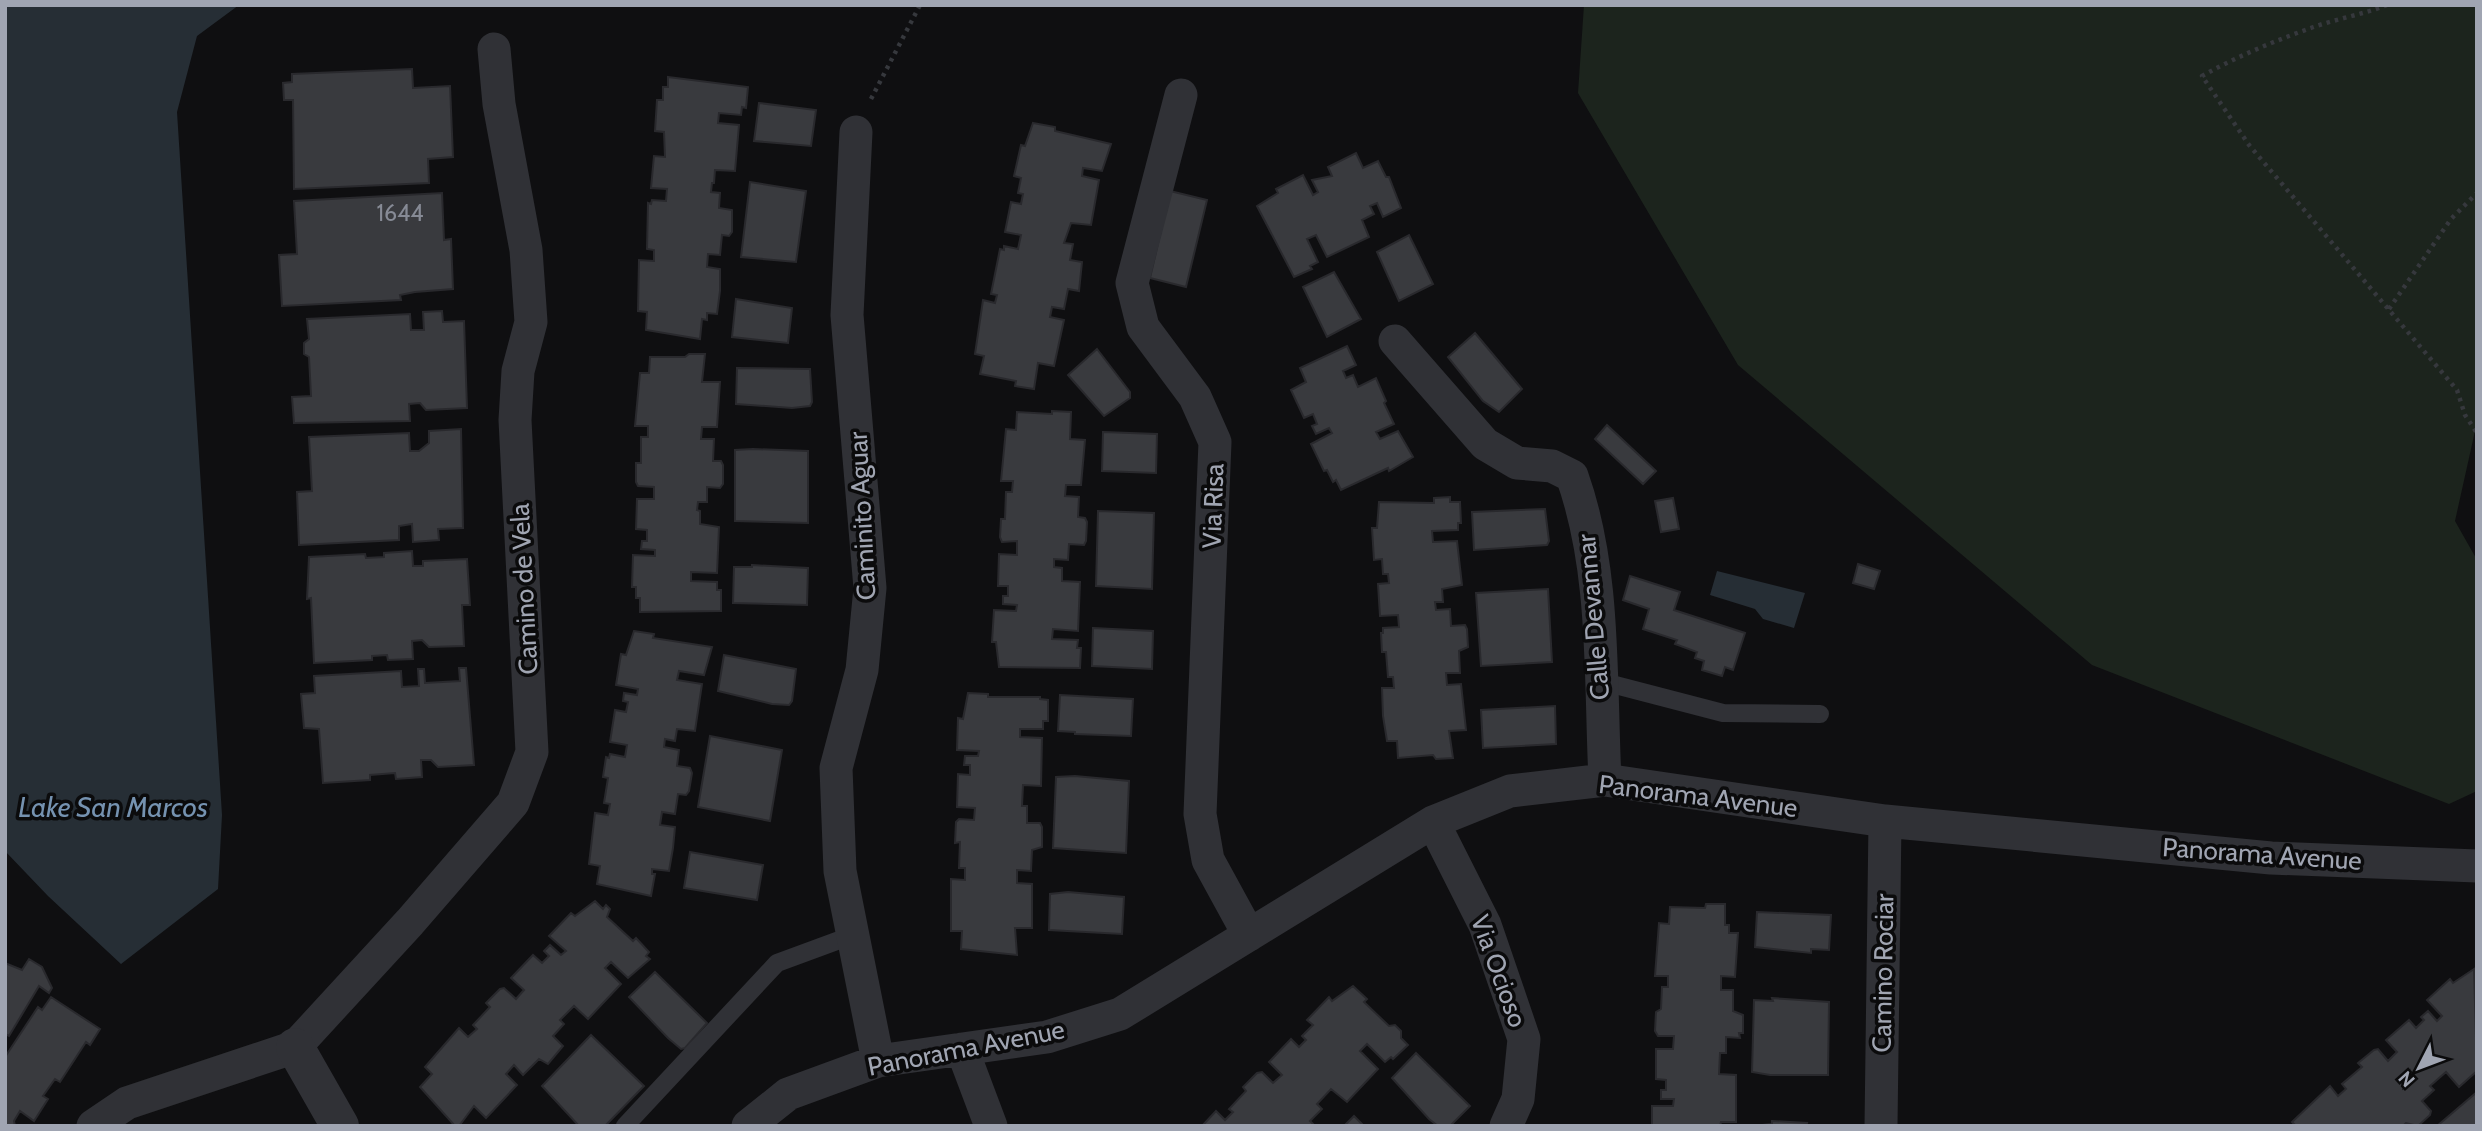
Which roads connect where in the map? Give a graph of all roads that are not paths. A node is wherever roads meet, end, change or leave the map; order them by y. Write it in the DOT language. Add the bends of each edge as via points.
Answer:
graph roads {
  1 [pos="494,49"];
  2 [pos="1181,95"];
  3 [pos="856,132"];
  4 [pos="1395,341"];
  5 [pos="1600,681"];
  6 [pos="1820,714"];
  7 [pos="1605,780"];
  8 [pos="1885,821"];
  9 [pos="1433,822"];
  10 [pos="2477,866"];
  11 [pos="1250,934"];
  12 [pos="853,935"];
  13 [pos="295,1047"];
  14 [pos="962,1049"];
  15 [pos="878,1061"];
  16 [pos="93,1126"];
  17 [pos="340,1126"];
  18 [pos="625,1126"];
  19 [pos="748,1126"];
  20 [pos="991,1126"];
  21 [pos="1506,1126"];
  22 [pos="1881,1126"];
  1 -- 13 [label="street, Camino de Vela" via="499,104 526,250 531,322 518,371 515,420 533,752 513,803"];
  2 -- 11 [label="street, Via Risa" via="1132,284 1143,327 1195,397 1215,442 1200,814 1208,860"];
  3 -- 12 [label="street, Caminito Aguar" via="847,315 870,588 862,670 836,768 840,871"];
  4 -- 5 [label="street, Calle Devannar" via="1485,444 1517,463 1552,466 1572,476 1594,569"];
  5 -- 6 [label="lane" via="1723,713"];
  5 -- 7 [label="street, Calle Devannar"];
  7 -- 8 [label="street, Panorama Avenue"];
  7 -- 9 [label="street, Panorama Avenue" via="1510,791"];
  8 -- 10 [label="street, Panorama Avenue" via="2271,858"];
  8 -- 22 [label="street, Camino Rociar"];
  9 -- 11 [label="street, Panorama Avenue"];
  9 -- 21 [label="street, Via Ocioso" via="1485,925 1524,1040 1518,1098"];
  11 -- 14 [label="street, Panorama Avenue" via="1121,1014 1047,1037"];
  12 -- 15 [label="street, Caminito Aguar"];
  12 -- 18 [label="lane" via="777,963"];
  13 -- 16 [label="street" via="127,1103"];
  13 -- 17 [label="street"];
  14 -- 15 [label="street, Panorama Avenue"];
  14 -- 20 [label="street"];
  15 -- 19 [label="street, Panorama Avenue" via="788,1094"];
}
